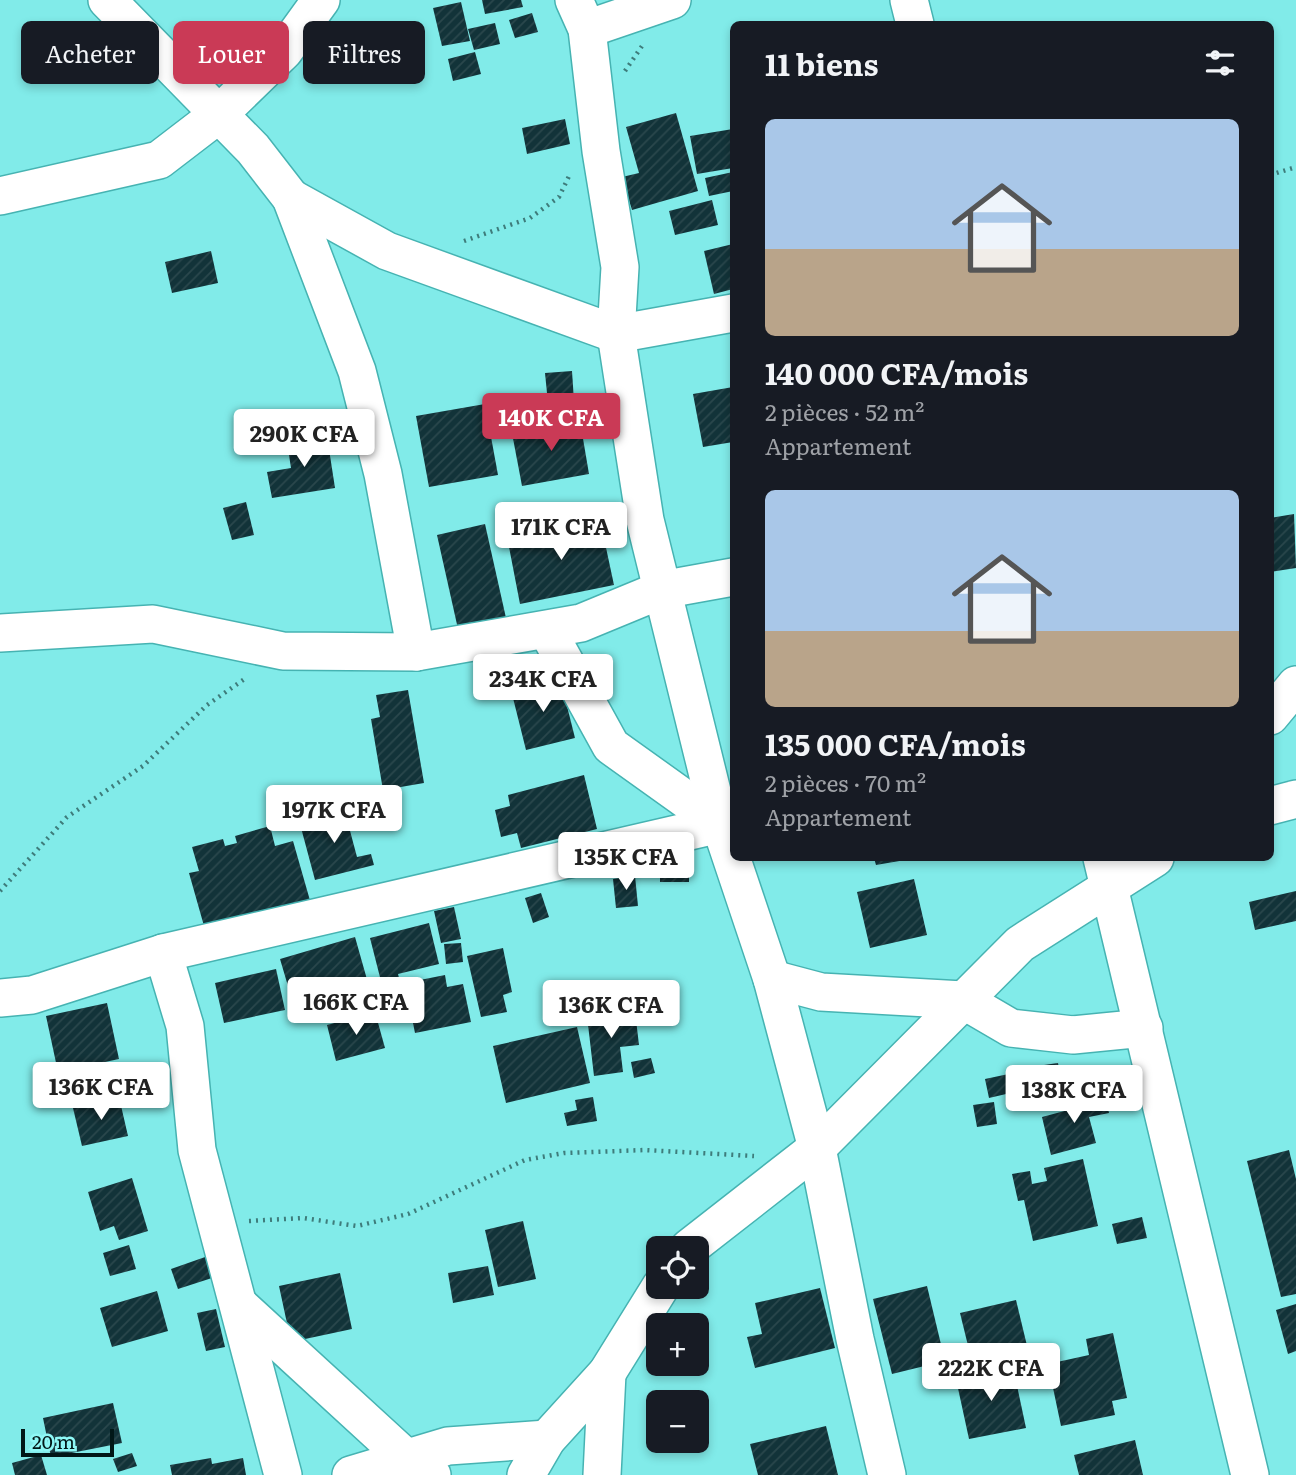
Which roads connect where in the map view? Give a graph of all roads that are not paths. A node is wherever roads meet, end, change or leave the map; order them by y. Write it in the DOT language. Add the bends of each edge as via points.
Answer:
graph roads {
  1 [pos="107,0"];
  2 [pos="321,0"];
  3 [pos="673,0"];
  4 [pos="909,0"];
  5 [pos="581,14"];
  6 [pos="914,21"];
  7 [pos="219,114"];
  8 [pos="0,196"];
  9 [pos="291,198"];
  10 [pos="730,314"];
  11 [pos="616,334"];
  12 [pos="730,578"];
  13 [pos="661,590"];
  14 [pos="547,630"];
  15 [pos="0,633"];
  16 [pos="416,652"];
  17 [pos="1296,685"];
  18 [pos="1274,711"];
  19 [pos="1296,799"];
  20 [pos="1274,805"];
  21 [pos="720,824"];
  22 [pos="730,854"];
  23 [pos="732,861"];
  24 [pos="1144,861"];
  25 [pos="1106,871"];
  26 [pos="163,953"];
  27 [pos="772,979"];
  28 [pos="0,998"];
  29 [pos="963,1000"];
  30 [pos="1144,1028"];
  31 [pos="811,1153"];
  32 [pos="704,1236"];
  33 [pos="652,1299"];
  34 [pos="239,1305"];
  35 [pos="607,1373"];
  36 [pos="547,1439"];
  37 [pos="419,1467"];
  38 [pos="283,1475"];
  39 [pos="351,1475"];
  40 [pos="526,1475"];
  41 [pos="602,1475"];
  42 [pos="887,1475"];
  43 [pos="1250,1475"];
  1 -- 7 [label="street"];
  2 -- 7 [label="street" via="285,51"];
  3 -- 5 [label="street"];
  4 -- 6 [label="street"];
  5 -- 11 [label="street" via="620,267"];
  7 -- 8 [label="street" via="159,160"];
  7 -- 9 [label="street"];
  9 -- 11 [label="street" via="387,251"];
  9 -- 16 [label="street" via="356,371 383,474"];
  10 -- 11 [label="street"];
  11 -- 13 [label="street" via="645,520"];
  12 -- 13 [label="street"];
  13 -- 14 [label="street" via="581,623"];
  13 -- 21 [label="street"];
  14 -- 16 [label="street"];
  14 -- 21 [label="street" via="611,746"];
  15 -- 16 [label="street" via="153,624 284,652"];
  17 -- 18 [label="street"];
  19 -- 20 [label="street"];
  21 -- 22 [label="street"];
  21 -- 26 [label="street"];
  23 -- 27 [label="street"];
  24 -- 25 [label="street"];
  25 -- 29 [label="street"];
  25 -- 30 [label="street"];
  26 -- 28 [label="street" via="32,995"];
  26 -- 34 [label="street" via="185,1027 197,1150"];
  27 -- 29 [label="street" via="821,992"];
  27 -- 31 [label="street"];
  29 -- 30 [label="street" via="1011,1028 1073,1035"];
  29 -- 31 [label="street"];
  30 -- 43 [label="street"];
  31 -- 32 [label="street"];
  31 -- 42 [label="street"];
  33 -- 35 [label="street"];
  34 -- 37 [label="street"];
  34 -- 38 [label="street"];
  35 -- 36 [label="street"];
  35 -- 41 [label="street"];
  36 -- 37 [label="street" via="448,1446"];
  36 -- 40 [label="street"];
  37 -- 39 [label="street"];
}
